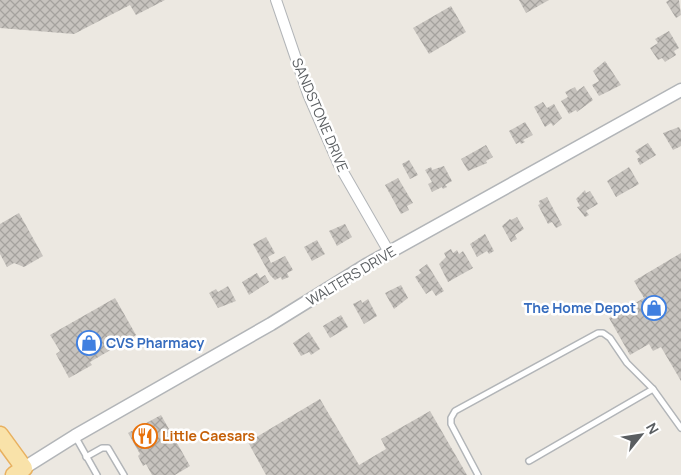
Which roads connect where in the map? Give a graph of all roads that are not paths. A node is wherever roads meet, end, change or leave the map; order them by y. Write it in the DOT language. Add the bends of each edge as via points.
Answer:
graph roads {
  1 [pos="276,0"];
  2 [pos="681,90"];
  3 [pos="389,252"];
  4 [pos="653,388"];
  5 [pos="681,428"];
  6 [pos="0,435"];
  7 [pos="75,436"];
  8 [pos="86,457"];
  9 [pos="530,461"];
  10 [pos="19,472"];
  11 [pos="97,475"];
  12 [pos="124,475"];
  13 [pos="478,475"];
  1 -- 3 [label="street, SANDSTONE DRIVE" via="308,94 339,165"];
  2 -- 3 [label="street, WALTERS DRIVE"];
  3 -- 7 [label="street, WALTERS DRIVE"];
  4 -- 5 [label="lane"];
  4 -- 9 [label="lane"];
  4 -- 13 [label="lane" via="626,364 610,338 598,332 455,412 451,424"];
  6 -- 10 [label="main road"];
  7 -- 8 [label="lane"];
  7 -- 10 [label="street, WALTERS DRIVE"];
  8 -- 11 [label="lane"];
  8 -- 12 [label="lane" via="108,448"];
}
